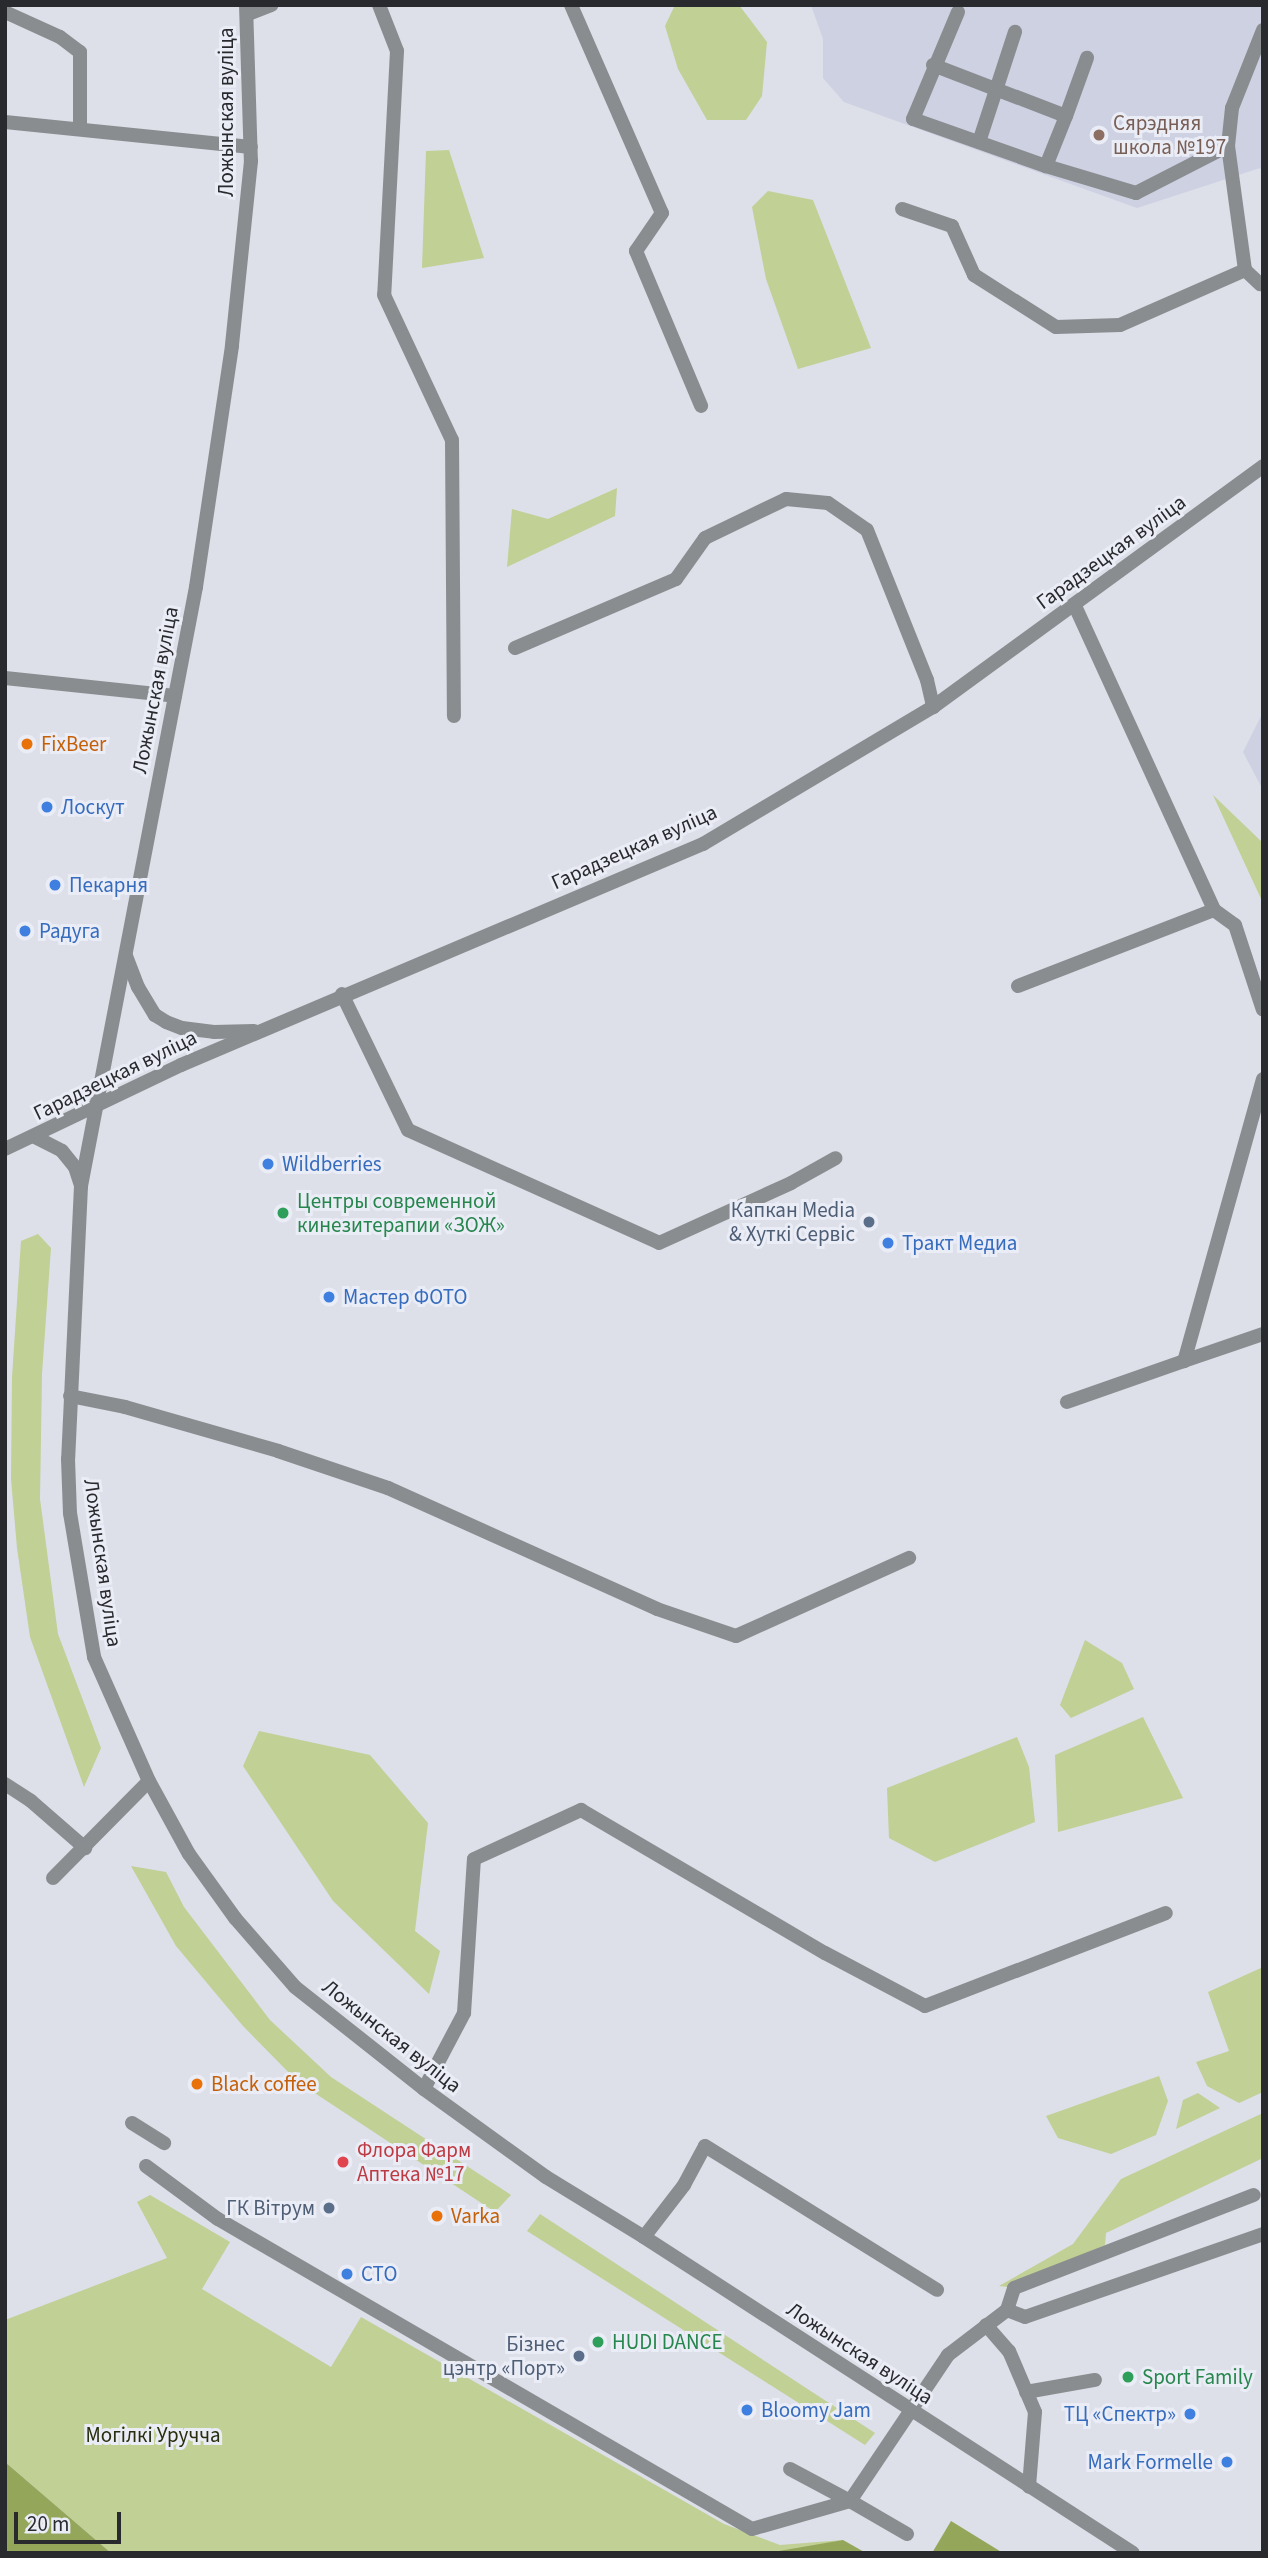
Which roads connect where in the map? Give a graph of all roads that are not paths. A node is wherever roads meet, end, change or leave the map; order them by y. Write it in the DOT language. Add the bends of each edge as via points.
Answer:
graph roads {
  1 [pos="271,5"];
  2 [pos="379,5"];
  3 [pos="571,5"];
  4 [pos="247,10"];
  5 [pos="5,12"];
  6 [pos="958,12"];
  7 [pos="1263,30"];
  8 [pos="1015,32"];
  9 [pos="1087,58"];
  10 [pos="933,65"];
  11 [pos="996,88"];
  12 [pos="1066,116"];
  13 [pos="5,122"];
  14 [pos="80,129"];
  15 [pos="979,142"];
  16 [pos="1228,146"];
  17 [pos="251,147"];
  18 [pos="1046,166"];
  19 [pos="902,209"];
  20 [pos="1245,270"];
  21 [pos="1262,284"];
  22 [pos="701,406"];
  23 [pos="1263,466"];
  24 [pos="1075,606"];
  25 [pos="515,648"];
  26 [pos="5,678"];
  27 [pos="175,696"];
  28 [pos="933,707"];
  29 [pos="454,716"];
  30 [pos="1214,910"];
  31 [pos="125,956"];
  32 [pos="1018,986"];
  33 [pos="342,994"];
  34 [pos="1263,1010"];
  35 [pos="262,1030"];
  36 [pos="1263,1079"];
  37 [pos="98,1102"];
  38 [pos="35,1137"];
  39 [pos="5,1149"];
  40 [pos="836,1158"];
  41 [pos="81,1186"];
  42 [pos="1263,1334"];
  43 [pos="1184,1361"];
  44 [pos="70,1396"];
  45 [pos="1068,1402"];
  46 [pos="909,1558"];
  47 [pos="149,1781"];
  48 [pos="5,1784"];
  49 [pos="85,1849"];
  50 [pos="53,1878"];
  51 [pos="1167,1913"];
  52 [pos="424,2089"];
  53 [pos="132,2123"];
  54 [pos="164,2143"];
  55 [pos="146,2166"];
  56 [pos="1254,2195"];
  57 [pos="1263,2234"];
  58 [pos="644,2237"];
  59 [pos="936,2290"];
  60 [pos="1007,2310"];
  61 [pos="986,2325"];
  62 [pos="1095,2380"];
  63 [pos="1026,2392"];
  64 [pos="910,2411"];
  65 [pos="790,2469"];
  66 [pos="1029,2487"];
  67 [pos="850,2501"];
  68 [pos="907,2534"];
  69 [pos="1133,2553"];
  1 -- 4 [label="street"];
  2 -- 29 [label="street" via="397,51 384,295 452,440"];
  3 -- 22 [label="street" via="662,213 635,251"];
  4 -- 17 [label="street, Ложынская вуліца"];
  5 -- 14 [label="street" via="60,37 80,52"];
  6 -- 10 [label="street"];
  7 -- 16 [label="street" via="1231,108"];
  8 -- 11 [label="street"];
  9 -- 12 [label="street"];
  10 -- 11 [label="street"];
  10 -- 15 [label="street" via="913,118"];
  11 -- 12 [label="street"];
  11 -- 15 [label="street"];
  12 -- 18 [label="street"];
  13 -- 14 [label="street"];
  14 -- 17 [label="street"];
  15 -- 18 [label="street"];
  16 -- 18 [label="street" via="1136,192"];
  16 -- 20 [label="street"];
  17 -- 27 [label="street, Ложынская вуліца" via="232,346"];
  19 -- 20 [label="street" via="952,226 974,275 1056,327 1120,325"];
  20 -- 21 [label="street"];
  23 -- 24 [label="street, Гарадзецкая вуліца"];
  24 -- 28 [label="street, Гарадзецкая вуліца"];
  24 -- 30 [label="street"];
  25 -- 28 [label="street" via="676,579 705,538 786,499 828,503 867,530 927,680"];
  26 -- 27 [label="street"];
  27 -- 31 [label="street, Ложынская вуліца"];
  28 -- 33 [label="street, Гарадзецкая вуліца" via="703,844"];
  30 -- 32 [label="street"];
  30 -- 34 [label="street" via="1235,925"];
  31 -- 35 [label="street" via="155,1015 166,1022 214,1032"];
  31 -- 37 [label="street, Ложынская вуліца"];
  33 -- 35 [label="street, Гарадзецкая вуліца"];
  33 -- 40 [label="street" via="408,1130 659,1243"];
  35 -- 37 [label="street, Гарадзецкая вуліца"];
  36 -- 43 [label="street"];
  37 -- 38 [label="street, Гарадзецкая вуліца"];
  37 -- 41 [label="street, Ложынская вуліца"];
  38 -- 39 [label="street, Гарадзецкая вуліца"];
  38 -- 41 [label="street" via="62,1151 75,1167"];
  41 -- 44 [label="street, Ложынская вуліца"];
  42 -- 43 [label="street"];
  43 -- 45 [label="street"];
  44 -- 46 [label="street" via="278,1451 388,1488 657,1609 736,1636"];
  44 -- 47 [label="street, Ложынская вуліца" via="71,1513 94,1657"];
  47 -- 49 [label="street"];
  47 -- 52 [label="street, Ложынская вуліца" via="189,1854 235,1919 295,1987"];
  48 -- 49 [label="street" via="32,1801"];
  49 -- 50 [label="street"];
  51 -- 52 [label="street" via="925,2006 581,1811 474,1859 464,2013"];
  52 -- 58 [label="street, Ложынская вуліца" via="546,2177"];
  53 -- 54 [label="street"];
  55 -- 67 [label="street" via="218,2219 752,2529"];
  56 -- 60 [label="street" via="1014,2288"];
  57 -- 60 [label="street" via="1025,2317"];
  58 -- 59 [label="street" via="684,2185 705,2146"];
  58 -- 64 [label="street, Ложынская вуліца"];
  60 -- 61 [label="street"];
  61 -- 63 [label="street" via="1009,2351"];
  61 -- 64 [label="street" via="948,2355"];
  62 -- 63 [label="street"];
  63 -- 66 [label="street" via="1035,2412"];
  64 -- 66 [label="street, Ложынская вуліца"];
  64 -- 67 [label="street"];
  65 -- 67 [label="street"];
  66 -- 69 [label="street, Ложынская вуліца"];
  67 -- 68 [label="street"];
}
